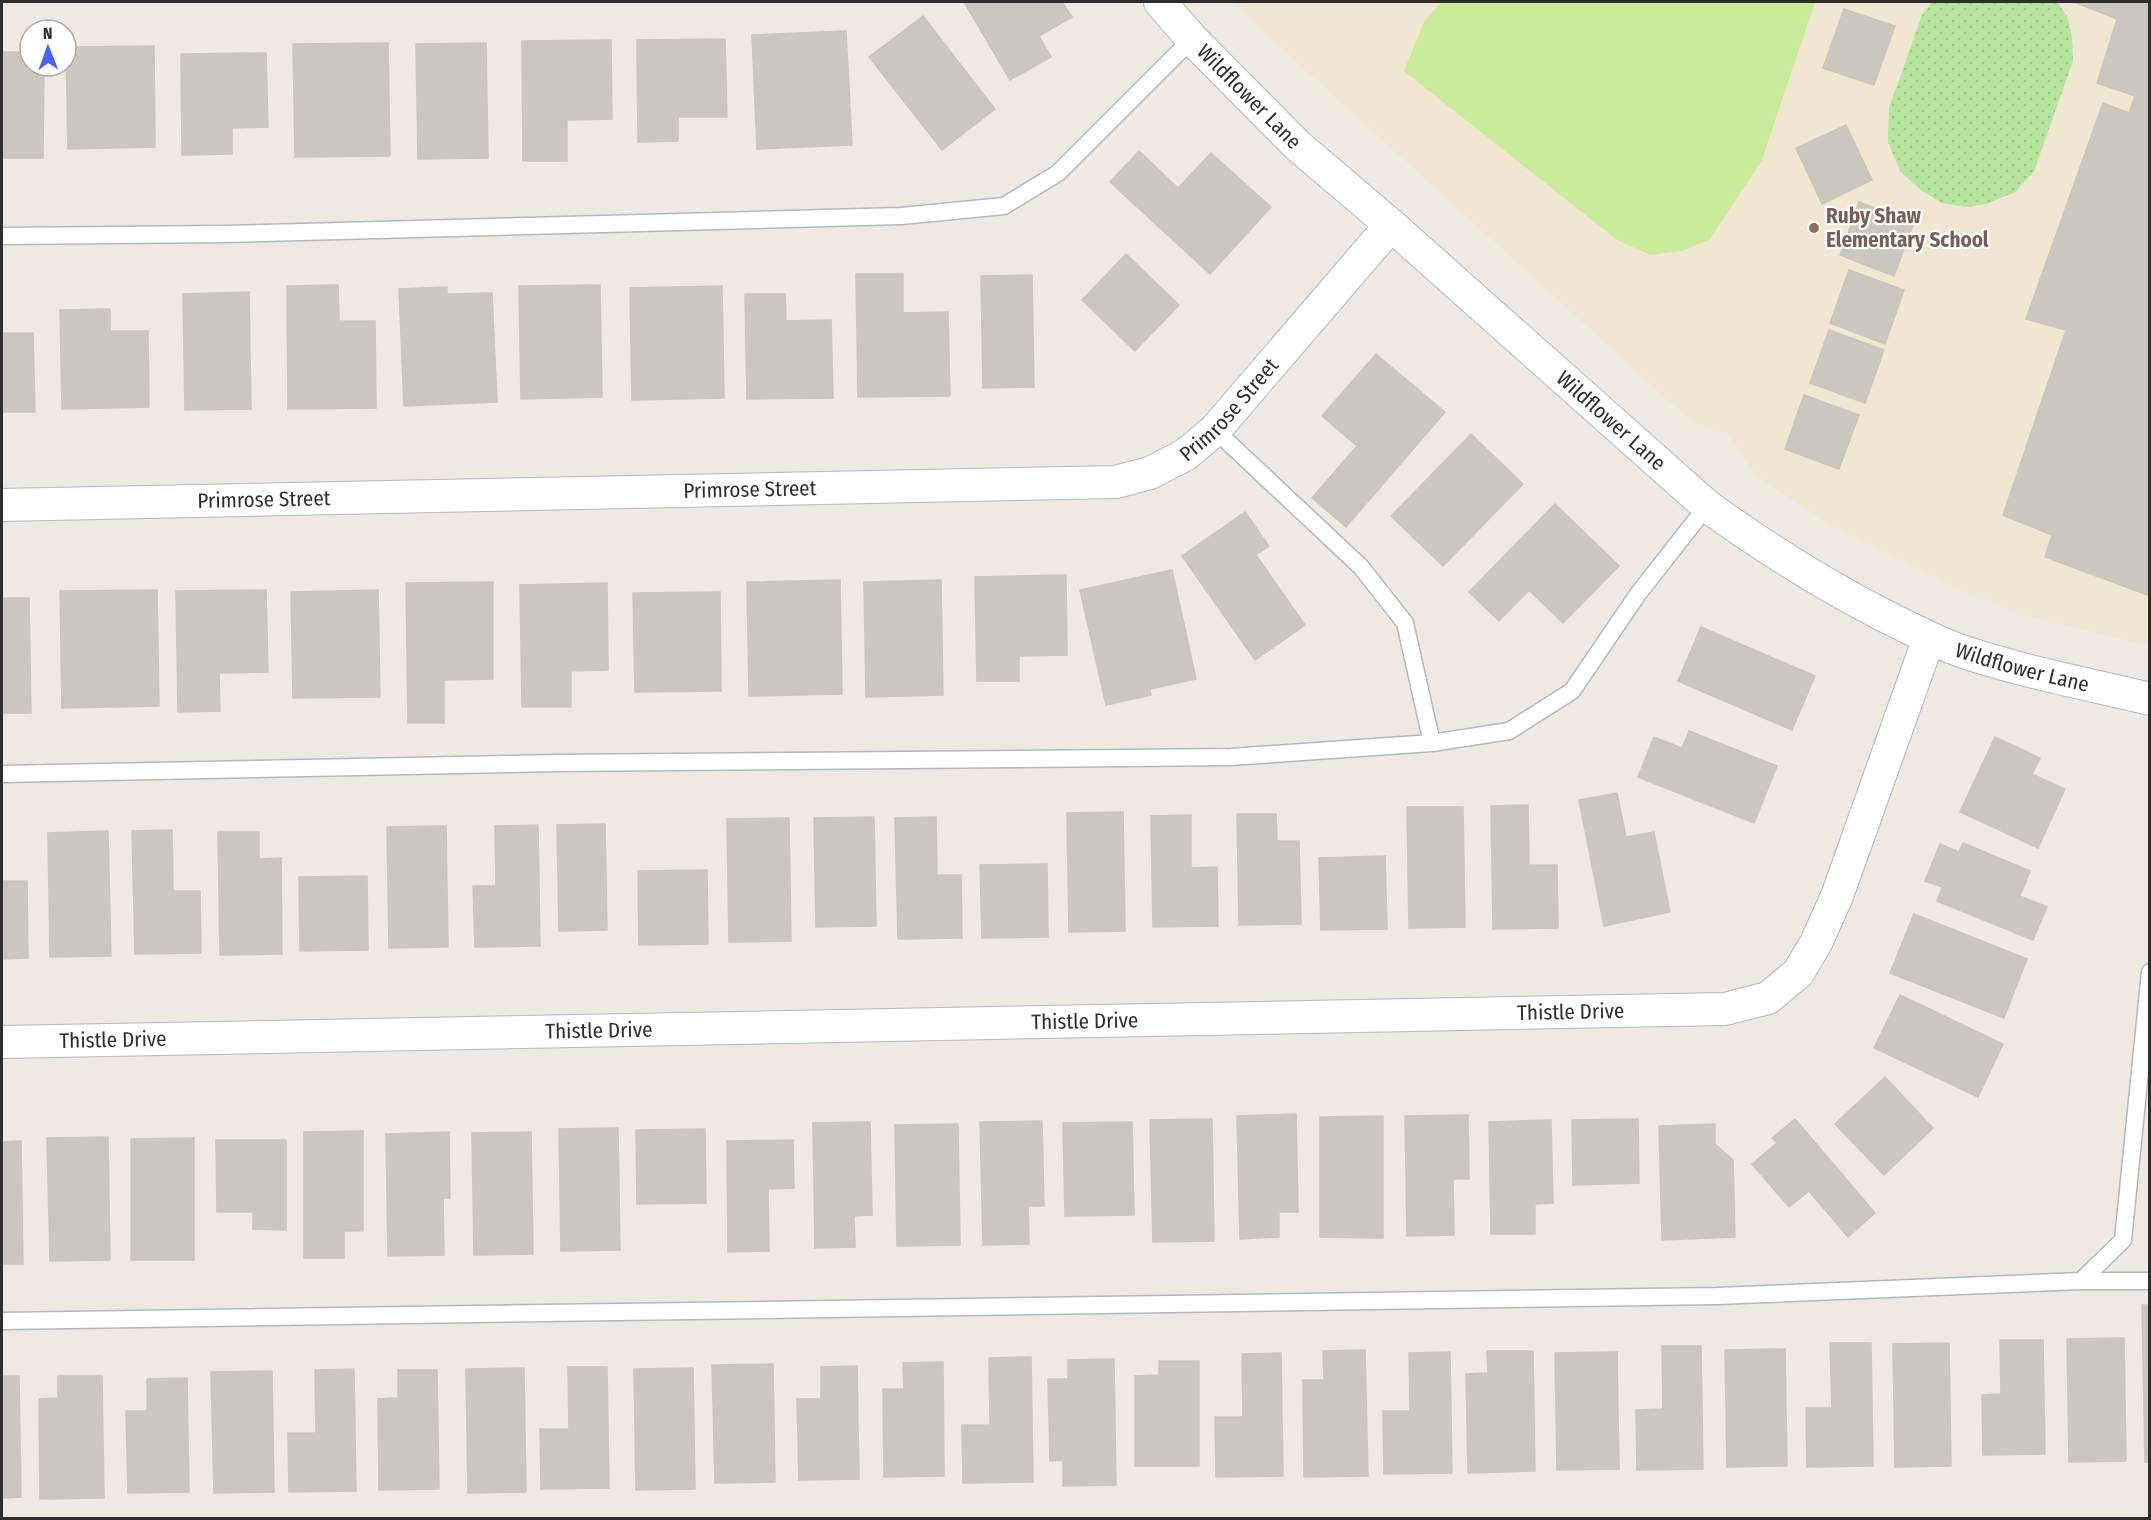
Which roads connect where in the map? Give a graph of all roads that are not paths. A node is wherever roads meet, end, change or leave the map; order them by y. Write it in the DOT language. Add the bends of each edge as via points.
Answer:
graph roads {
  1 [pos="1160,2"];
  2 [pos="1192,39"];
  3 [pos="1391,225"];
  4 [pos="2,236"];
  5 [pos="1215,430"];
  6 [pos="2,505"];
  7 [pos="1707,506"];
  8 [pos="1929,638"];
  9 [pos="2150,699"];
  10 [pos="1432,743"];
  11 [pos="2,774"];
  12 [pos="2150,972"];
  13 [pos="2,1042"];
  14 [pos="2081,1281"];
  15 [pos="2150,1281"];
  16 [pos="2,1321"];
  1 -- 2 [label="street, Wildflower Lane"];
  2 -- 3 [label="street, Wildflower Lane" via="1297,145"];
  2 -- 4 [label="lane" via="1058,173 1004,206 877,217"];
  3 -- 5 [label="street, Primrose Street"];
  3 -- 7 [label="street, Wildflower Lane"];
  5 -- 6 [label="street, Primrose Street" via="1185,455 1150,472 1116,482"];
  5 -- 10 [label="lane" via="1361,567 1406,623"];
  7 -- 8 [label="street, Wildflower Lane" via="1811,577"];
  7 -- 10 [label="lane" via="1638,594 1572,691 1509,731"];
  8 -- 9 [label="street, Wildflower Lane" via="2010,665"];
  8 -- 13 [label="street, Thistle Drive" via="1837,896 1816,943 1798,973 1768,998 1725,1008"];
  10 -- 11 [label="lane" via="1231,758 556,763"];
  12 -- 14 [label="lane" via="2123,1240"];
  14 -- 15 [label="lane"];
  14 -- 16 [label="lane" via="1717,1296"];
}
